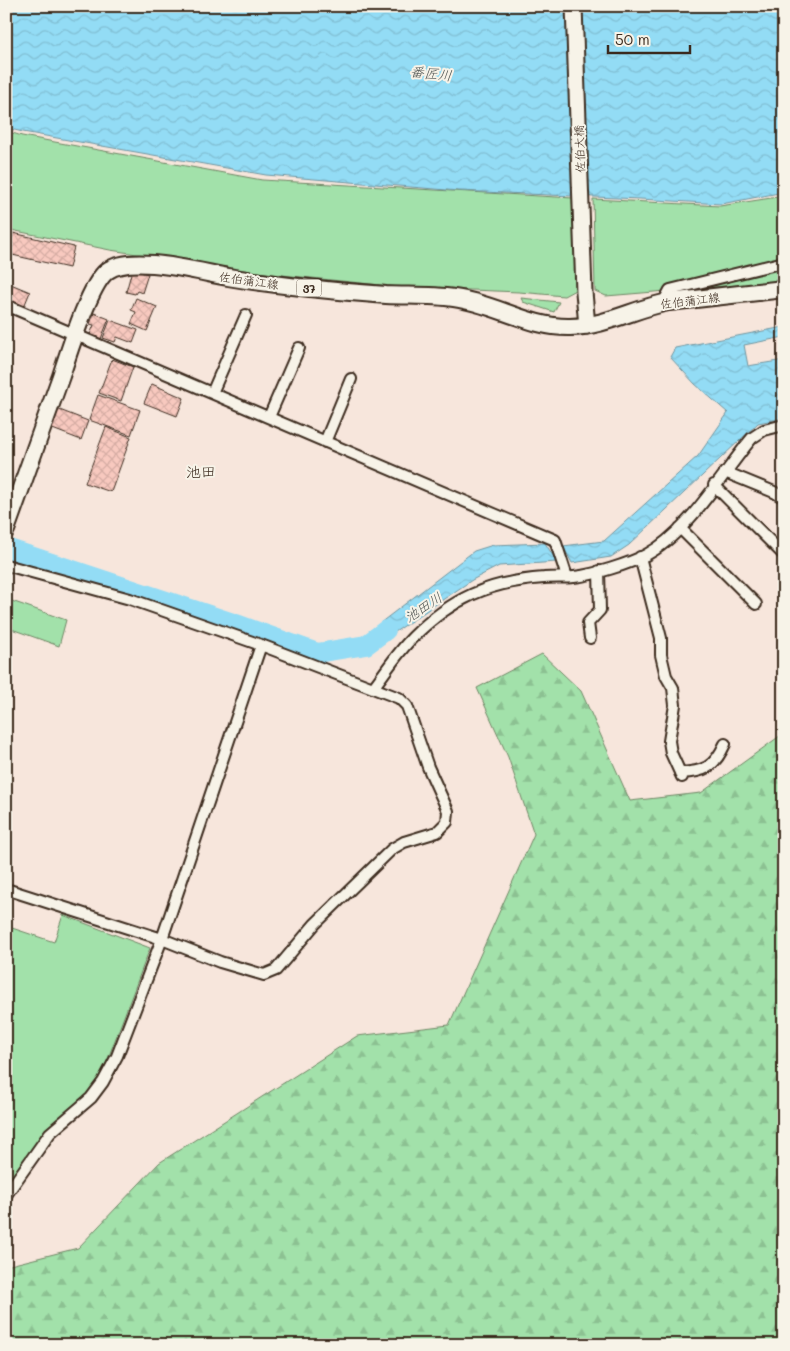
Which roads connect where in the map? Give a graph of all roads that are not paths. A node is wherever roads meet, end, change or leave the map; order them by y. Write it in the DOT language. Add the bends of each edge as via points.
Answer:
graph roads {
  1 [pos="574,6"];
  2 [pos="784,259"];
  3 [pos="784,289"];
  4 [pos="663,303"];
  5 [pos="6,305"];
  6 [pos="246,315"];
  7 [pos="587,326"];
  8 [pos="75,335"];
  9 [pos="299,348"];
  10 [pos="351,379"];
  11 [pos="212,393"];
  12 [pos="269,417"];
  13 [pos="784,425"];
  14 [pos="325,442"];
  15 [pos="725,472"];
  16 [pos="714,486"];
  17 [pos="784,498"];
  18 [pos="680,528"];
  19 [pos="6,530"];
  20 [pos="784,555"];
  21 [pos="640,557"];
  22 [pos="6,565"];
  23 [pos="599,571"];
  24 [pos="566,577"];
  25 [pos="756,604"];
  26 [pos="590,638"];
  27 [pos="260,645"];
  28 [pos="374,688"];
  29 [pos="725,744"];
  30 [pos="6,888"];
  31 [pos="162,939"];
  32 [pos="6,1195"];
  1 -- 7 [label="street, 佐伯大橋"];
  2 -- 4 [label="street" via="780,263 670,290"];
  3 -- 4 [label="main road, 佐伯蒲江線 / 37"];
  4 -- 7 [label="main road, 佐伯蒲江線 / 37"];
  5 -- 8 [label="street"];
  6 -- 11 [label="street"];
  7 -- 8 [label="main road, 佐伯蒲江線 / 37" via="541,323 452,297 384,295 281,285 135,262 114,267 100,279"];
  8 -- 11 [label="street"];
  8 -- 19 [label="main road, 佐伯蒲江線 / 37"];
  9 -- 12 [label="street"];
  10 -- 14 [label="street"];
  11 -- 12 [label="street"];
  12 -- 14 [label="street"];
  13 -- 15 [label="street" via="756,434"];
  14 -- 24 [label="street" via="555,540"];
  15 -- 16 [label="street"];
  15 -- 17 [label="street"];
  16 -- 18 [label="street"];
  16 -- 20 [label="street"];
  18 -- 21 [label="street"];
  18 -- 25 [label="street"];
  21 -- 23 [label="street"];
  21 -- 29 [label="street" via="661,638 666,676 673,688 675,705 669,741 681,775 699,772 712,764"];
  22 -- 27 [label="street" via="130,599"];
  23 -- 24 [label="street"];
  23 -- 26 [label="street" via="600,610 588,622"];
  24 -- 28 [label="street" via="499,584 465,596 412,638"];
  27 -- 28 [label="street"];
  27 -- 31 [label="street"];
  28 -- 31 [label="street" via="400,698 407,706 428,767 448,811 447,822 437,832 392,849 315,924 276,970 264,975"];
  30 -- 31 [label="street"];
  31 -- 32 [label="street" via="117,1056 103,1082 91,1098 50,1133"];
}
